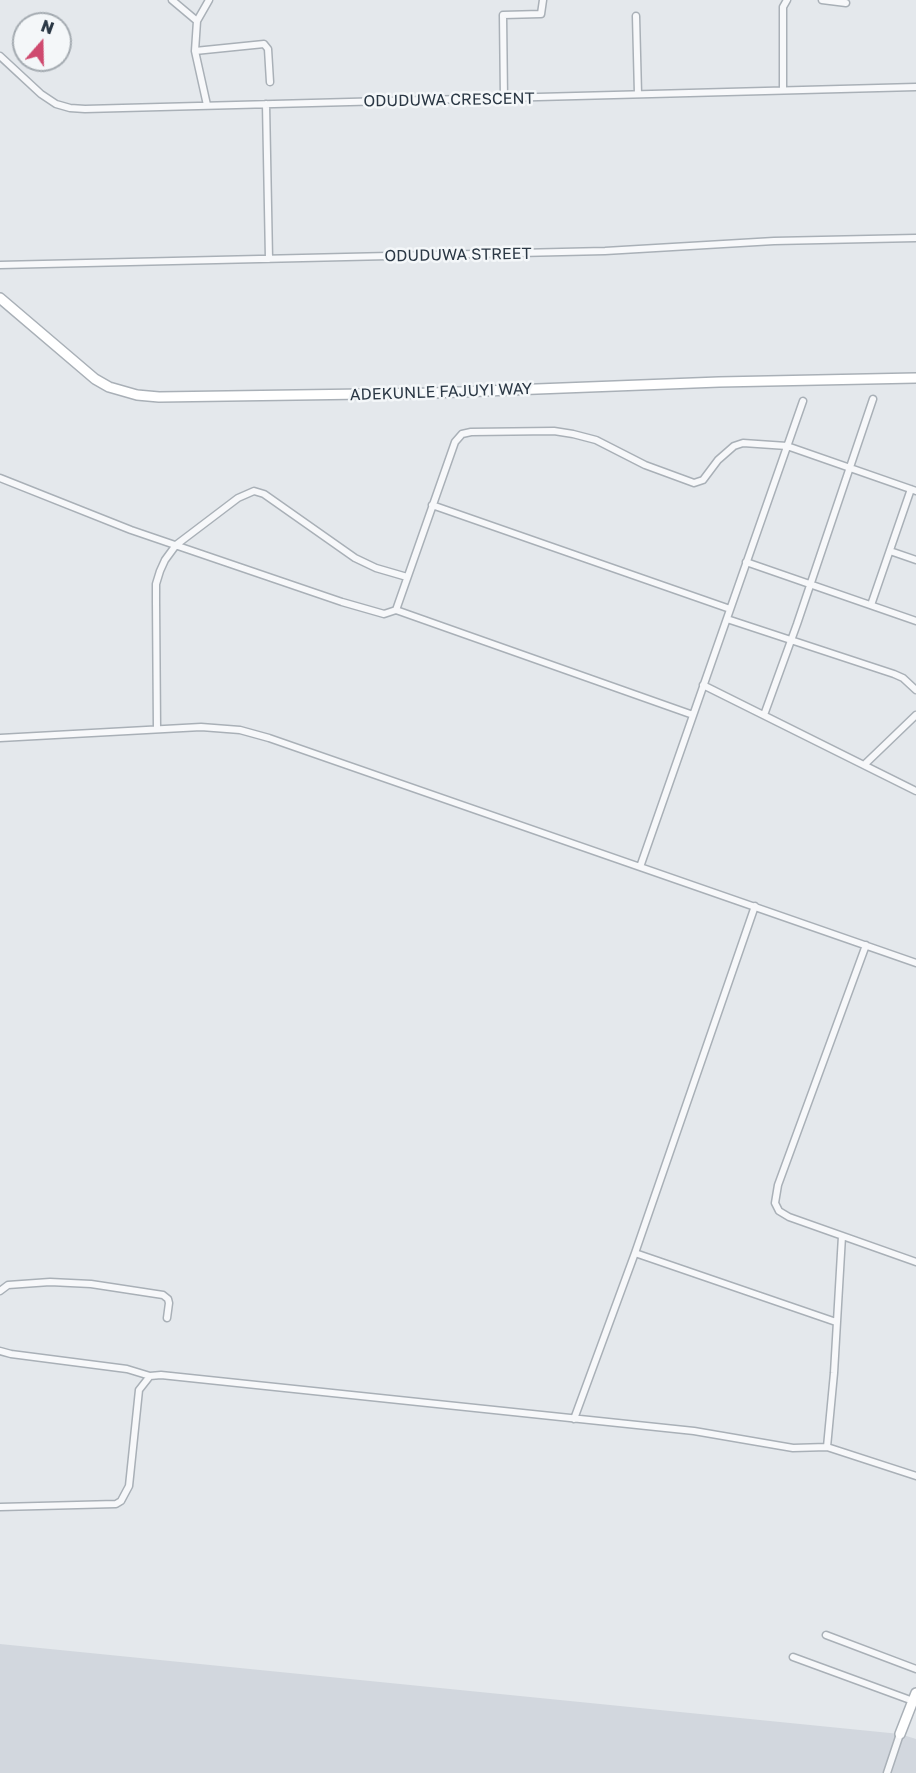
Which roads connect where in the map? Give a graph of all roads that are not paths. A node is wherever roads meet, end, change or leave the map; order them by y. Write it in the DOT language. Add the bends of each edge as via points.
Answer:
graph roads {
  1 [pos="172,0"];
  2 [pos="209,0"];
  3 [pos="543,0"];
  4 [pos="787,0"];
  5 [pos="822,0"];
  6 [pos="846,3"];
  7 [pos="636,16"];
  8 [pos="197,21"];
  9 [pos="195,51"];
  10 [pos="0,56"];
  11 [pos="270,82"];
  12 [pos="916,87"];
  13 [pos="783,89"];
  14 [pos="638,94"];
  15 [pos="504,99"];
  16 [pos="266,104"];
  17 [pos="207,105"];
  18 [pos="916,238"];
  19 [pos="269,259"];
  20 [pos="0,265"];
  21 [pos="0,298"];
  22 [pos="916,378"];
  23 [pos="873,399"];
  24 [pos="803,401"];
  25 [pos="787,446"];
  26 [pos="851,468"];
  27 [pos="0,478"];
  28 [pos="914,490"];
  29 [pos="432,505"];
  30 [pos="176,545"];
  31 [pos="890,551"];
  32 [pos="916,560"];
  33 [pos="746,562"];
  34 [pos="407,577"];
  35 [pos="810,584"];
  36 [pos="872,605"];
  37 [pos="730,609"];
  38 [pos="396,610"];
  39 [pos="727,619"];
  40 [pos="916,621"];
  41 [pos="792,639"];
  42 [pos="704,685"];
  43 [pos="916,690"];
  44 [pos="693,715"];
  45 [pos="764,715"];
  46 [pos="916,715"];
  47 [pos="157,729"];
  48 [pos="0,738"];
  49 [pos="864,765"];
  50 [pos="916,791"];
  51 [pos="640,867"];
  52 [pos="755,906"];
  53 [pos="866,945"];
  54 [pos="916,963"];
  55 [pos="842,1236"];
  56 [pos="635,1253"];
  57 [pos="916,1262"];
  58 [pos="0,1292"];
  59 [pos="167,1318"];
  60 [pos="836,1322"];
  61 [pos="0,1351"];
  62 [pos="150,1376"];
  63 [pos="574,1419"];
  64 [pos="827,1447"];
  65 [pos="916,1476"];
  66 [pos="0,1507"];
  67 [pos="826,1635"];
  68 [pos="793,1657"];
  69 [pos="916,1669"];
  70 [pos="914,1697"];
  71 [pos="900,1734"];
  72 [pos="886,1773"];
  1 -- 8 [label="street"];
  2 -- 8 [label="street"];
  3 -- 15 [label="street" via="541,14 503,15"];
  4 -- 13 [label="street" via="783,7"];
  5 -- 6 [label="street"];
  7 -- 14 [label="street"];
  8 -- 9 [label="street"];
  9 -- 11 [label="street" via="264,44 268,49"];
  9 -- 17 [label="street"];
  10 -- 17 [label="street, ODUDUWA CRESCENT" via="40,94 70,108"];
  12 -- 13 [label="street, ODUDUWA CRESCENT"];
  13 -- 14 [label="street, ODUDUWA CRESCENT"];
  14 -- 15 [label="street, ODUDUWA CRESCENT"];
  15 -- 16 [label="street, ODUDUWA CRESCENT"];
  16 -- 17 [label="street, ODUDUWA CRESCENT"];
  16 -- 19 [label="street"];
  18 -- 19 [label="street, ODUDUWA STREET"];
  19 -- 20 [label="street, ODUDUWA STREET"];
  21 -- 22 [label="street, ADEKUNLE FAJUYI WAY" via="89,375 137,396 433,393"];
  23 -- 26 [label="street"];
  24 -- 25 [label="street"];
  25 -- 26 [label="street"];
  25 -- 29 [label="street" via="734,446 703,480 694,483 596,440 573,434 471,432 462,434 455,442"];
  25 -- 33 [label="street"];
  26 -- 28 [label="street"];
  26 -- 35 [label="street"];
  27 -- 30 [label="street"];
  28 -- 31 [label="street"];
  29 -- 34 [label="street"];
  29 -- 37 [label="street"];
  30 -- 34 [label="street" via="238,498 254,491 280,504 355,558"];
  30 -- 38 [label="street" via="374,612"];
  30 -- 47 [label="street" via="156,584"];
  31 -- 32 [label="street"];
  31 -- 36 [label="street"];
  33 -- 35 [label="street"];
  33 -- 37 [label="street"];
  34 -- 38 [label="street"];
  35 -- 36 [label="street"];
  35 -- 41 [label="street"];
  36 -- 40 [label="street"];
  37 -- 39 [label="street"];
  38 -- 44 [label="street"];
  39 -- 41 [label="street"];
  39 -- 42 [label="street"];
  41 -- 43 [label="street" via="894,674"];
  41 -- 45 [label="street"];
  42 -- 44 [label="street"];
  42 -- 45 [label="street"];
  44 -- 51 [label="street"];
  45 -- 49 [label="street"];
  46 -- 49 [label="street"];
  47 -- 48 [label="street"];
  47 -- 51 [label="street" via="231,729 269,738"];
  49 -- 50 [label="street"];
  51 -- 52 [label="street"];
  52 -- 53 [label="street"];
  52 -- 56 [label="street"];
  53 -- 54 [label="street"];
  53 -- 55 [label="street" via="775,1194 779,1211"];
  55 -- 57 [label="street"];
  55 -- 60 [label="street"];
  56 -- 60 [label="street"];
  56 -- 63 [label="street"];
  58 -- 59 [label="street" via="8,1285 50,1282 163,1295 169,1303"];
  60 -- 64 [label="street"];
  61 -- 62 [label="street" via="127,1368"];
  62 -- 63 [label="street"];
  62 -- 66 [label="street" via="139,1390 129,1486 121,1501"];
  63 -- 64 [label="street" via="693,1431 793,1448"];
  64 -- 65 [label="street"];
  67 -- 69 [label="street"];
  68 -- 70 [label="street"];
  70 -- 71 [label="street"];
  71 -- 72 [label="street"];
}
